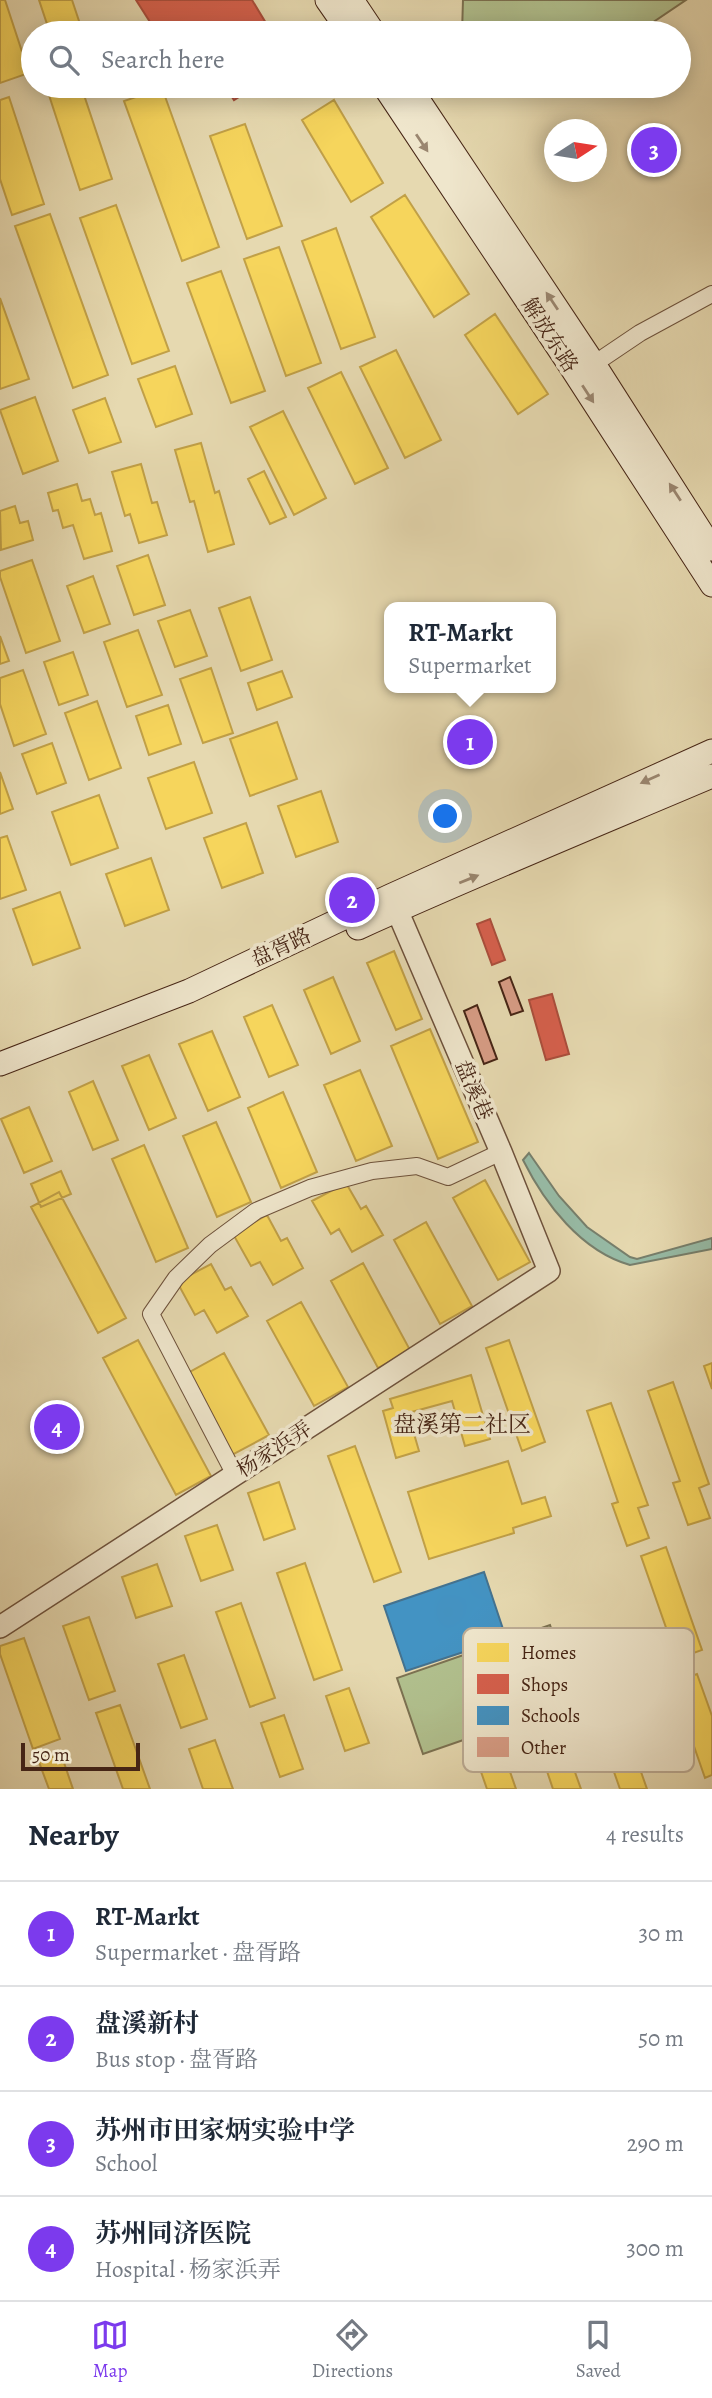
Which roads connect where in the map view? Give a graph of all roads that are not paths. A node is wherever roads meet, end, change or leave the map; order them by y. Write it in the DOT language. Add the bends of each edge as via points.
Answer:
graph roads {
  1 [pos="327,0"];
  2 [pos="352,0"];
  3 [pos="342,21"];
  4 [pos="366,21"];
  5 [pos="392,98"];
  6 [pos="417,98"];
  7 [pos="712,294"];
  8 [pos="594,364"];
  9 [pos="712,549"];
  10 [pos="712,585"];
  11 [pos="712,751"];
  12 [pos="712,776"];
  13 [pos="397,910"];
  14 [pos="0,1064"];
  15 [pos="0,1078"];
  16 [pos="501,1152"];
  17 [pos="549,1271"];
  18 [pos="235,1475"];
  19 [pos="0,1628"];
  1 -- 3 [label="main road"];
  2 -- 4 [label="main road"];
  5 -- 10 [label="main road, 解放东路, one-way"];
  8 -- 6 [label="main road, 解放东路, one-way"];
  7 -- 8 [label="street"];
  9 -- 8 [label="main road, 解放东路, one-way"];
  11 -- 14 [label="main road, 盘胥路, one-way" via="189,991"];
  13 -- 12 [label="main road, 盘胥路, one-way"];
  13 -- 15 [label="main road, 盘胥路" via="189,1003"];
  13 -- 16 [label="street, 盘溪巷"];
  16 -- 17 [label="street, 盘溪巷"];
  16 -- 18 [label="street" via="448,1177 417,1166 372,1171 310,1188 256,1212 210,1245 176,1278 150,1314"];
  17 -- 18 [label="street, 杨家浜弄"];
  18 -- 19 [label="street, 杨家浜弄"];
}
